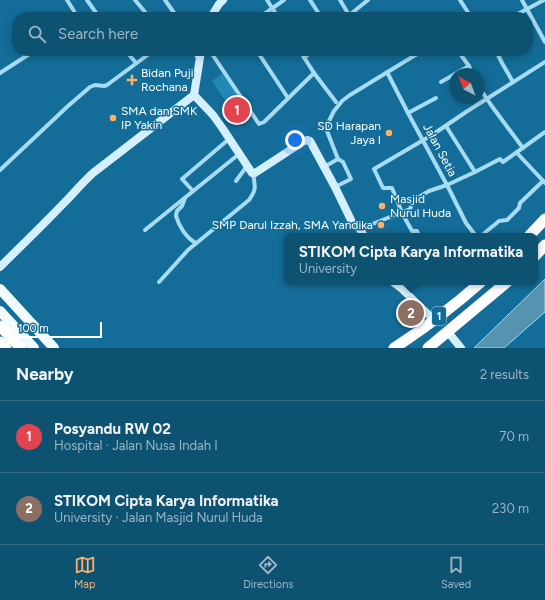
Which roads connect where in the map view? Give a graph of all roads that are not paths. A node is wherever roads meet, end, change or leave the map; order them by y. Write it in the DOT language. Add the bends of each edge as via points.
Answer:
graph roads {
  1 [pos="66,0"];
  2 [pos="87,0"];
  3 [pos="135,0"];
  4 [pos="165,0"];
  5 [pos="223,0"];
  6 [pos="267,0"];
  7 [pos="284,0"];
  8 [pos="310,0"];
  9 [pos="340,0"];
  10 [pos="368,0"];
  11 [pos="460,0"];
  12 [pos="522,0"];
  13 [pos="544,0"];
  14 [pos="273,8"];
  15 [pos="526,9"];
  16 [pos="74,12"];
  17 [pos="95,12"];
  18 [pos="145,12"];
  19 [pos="173,12"];
  20 [pos="214,12"];
  21 [pos="267,12"];
  22 [pos="275,12"];
  23 [pos="318,12"];
  24 [pos="346,12"];
  25 [pos="353,12"];
  26 [pos="467,12"];
  27 [pos="521,12"];
  28 [pos="528,12"];
  29 [pos="533,21"];
  30 [pos="545,42"];
  31 [pos="26,56"];
  32 [pos="130,56"];
  33 [pos="145,56"];
  34 [pos="201,56"];
  35 [pos="204,56"];
  36 [pos="260,56"];
  37 [pos="306,56"];
  38 [pos="414,56"];
  39 [pos="462,56"];
  40 [pos="498,56"];
  41 [pos="304,58"];
  42 [pos="545,62"];
  43 [pos="136,63"];
  44 [pos="469,66"];
  45 [pos="466,68"];
  46 [pos="314,72"];
  47 [pos="388,72"];
  48 [pos="0,73"];
  49 [pos="449,77"];
  50 [pos="441,82"];
  51 [pos="513,82"];
  52 [pos="194,95"];
  53 [pos="485,96"];
  54 [pos="288,98"];
  55 [pos="436,98"];
  56 [pos="487,99"];
  57 [pos="336,102"];
  58 [pos="408,112"];
  59 [pos="446,126"];
  60 [pos="545,132"];
  61 [pos="230,139"];
  62 [pos="423,140"];
  63 [pos="523,148"];
  64 [pos="517,152"];
  65 [pos="239,154"];
  66 [pos="338,159"];
  67 [pos="246,166"];
  68 [pos="324,167"];
  69 [pos="0,170"];
  70 [pos="475,172"];
  71 [pos="253,173"];
  72 [pos="236,181"];
  73 [pos="544,182"];
  74 [pos="448,185"];
  75 [pos="335,187"];
  76 [pos="193,191"];
  77 [pos="186,196"];
  78 [pos="402,213"];
  79 [pos="545,218"];
  80 [pos="145,230"];
  81 [pos="362,232"];
  82 [pos="418,233"];
  83 [pos="474,233"];
  84 [pos="485,233"];
  85 [pos="532,233"];
  86 [pos="196,243"];
  87 [pos="545,245"];
  88 [pos="538,253"];
  89 [pos="0,267"];
  90 [pos="159,282"];
  91 [pos="397,285"];
  92 [pos="406,285"];
  93 [pos="477,285"];
  94 [pos="503,285"];
  95 [pos="401,288"];
  96 [pos="0,289"];
  97 [pos="0,311"];
  98 [pos="434,320"];
  99 [pos="0,326"];
  100 [pos="448,332"];
  101 [pos="0,342"];
  102 [pos="459,346"];
  103 [pos="6,348"];
  104 [pos="21,348"];
  105 [pos="34,348"];
  106 [pos="54,348"];
  107 [pos="394,348"];
  108 [pos="428,348"];
  1 -- 16 [label="street"];
  2 -- 17 [label="street"];
  3 -- 18 [label="street"];
  4 -- 19 [label="street"];
  5 -- 20 [label="street"];
  6 -- 14 [label="street"];
  7 -- 14 [label="street"];
  8 -- 23 [label="street"];
  9 -- 24 [label="street"];
  10 -- 25 [label="street"];
  11 -- 26 [label="street"];
  12 -- 15 [label="street"];
  13 -- 15 [label="street"];
  14 -- 21 [label="street"];
  14 -- 22 [label="street"];
  15 -- 27 [label="street"];
  15 -- 28 [label="street"];
  29 -- 30 [label="street"];
  31 -- 48 [label="street"];
  32 -- 43 [label="street"];
  33 -- 43 [label="street"];
  34 -- 52 [label="street"];
  35 -- 54 [label="street" via="259,124"];
  36 -- 54 [label="street"];
  37 -- 41 [label="street"];
  38 -- 47 [label="street"];
  39 -- 44 [label="street"];
  40 -- 51 [label="street"];
  41 -- 46 [label="street"];
  42 -- 51 [label="street"];
  43 -- 69 [label="street" via="107,85 90,87"];
  44 -- 45 [label="street"];
  46 -- 54 [label="street"];
  46 -- 57 [label="street"];
  47 -- 58 [label="street, Jalan Setia"];
  47 -- 66 [label="street" via="350,95 334,112 327,130"];
  49 -- 50 [label="street"];
  51 -- 56 [label="street"];
  52 -- 61 [label="street" via="213,115"];
  52 -- 89 [label="street" via="93,173"];
  53 -- 56 [label="street"];
  55 -- 58 [label="street"];
  56 -- 59 [label="street"];
  56 -- 63 [label="street"];
  58 -- 62 [label="street, Jalan Setia"];
  59 -- 62 [label="street"];
  59 -- 70 [label="street"];
  60 -- 63 [label="street"];
  61 -- 65 [label="street"];
  61 -- 76 [label="street" via="182,179"];
  62 -- 74 [label="street, Jalan Setia"];
  62 -- 78 [label="street" via="374,169 383,188 392,188"];
  63 -- 64 [label="street"];
  64 -- 70 [label="street" via="503,162 500,159"];
  64 -- 73 [label="street"];
  65 -- 67 [label="street"];
  65 -- 76 [label="street"];
  66 -- 68 [label="street"];
  66 -- 75 [label="street" via="343,162 351,178"];
  67 -- 71 [label="street"];
  67 -- 72 [label="street"];
  68 -- 71 [label="street" via="311,142 306,140"];
  68 -- 75 [label="street"];
  70 -- 74 [label="street"];
  71 -- 86 [label="street" via="255,188 249,200"];
  73 -- 84 [label="street" via="520,203 519,208 507,220 499,221"];
  74 -- 78 [label="street" via="429,191 414,200 410,209"];
  74 -- 83 [label="street, Jalan Setia" via="466,223"];
  75 -- 81 [label="street" via="352,222"];
  76 -- 77 [label="street"];
  77 -- 80 [label="street"];
  77 -- 86 [label="street" via="176,216 181,228 190,240"];
  78 -- 81 [label="street"];
  78 -- 82 [label="street" via="412,231"];
  79 -- 85 [label="highway"];
  86 -- 90 [label="street"];
  87 -- 88 [label="highway"];
  91 -- 95 [label="street"];
  92 -- 95 [label="street"];
  93 -- 98 [label="highway, 1"];
  94 -- 100 [label="highway, 1"];
  95 -- 98 [label="street"];
  96 -- 106 [label="main road"];
  97 -- 105 [label="main road"];
  98 -- 107 [label="highway, 1"];
  99 -- 104 [label="highway"];
  100 -- 102 [label="street"];
  100 -- 108 [label="highway, 1"];
  101 -- 103 [label="highway"];
}
